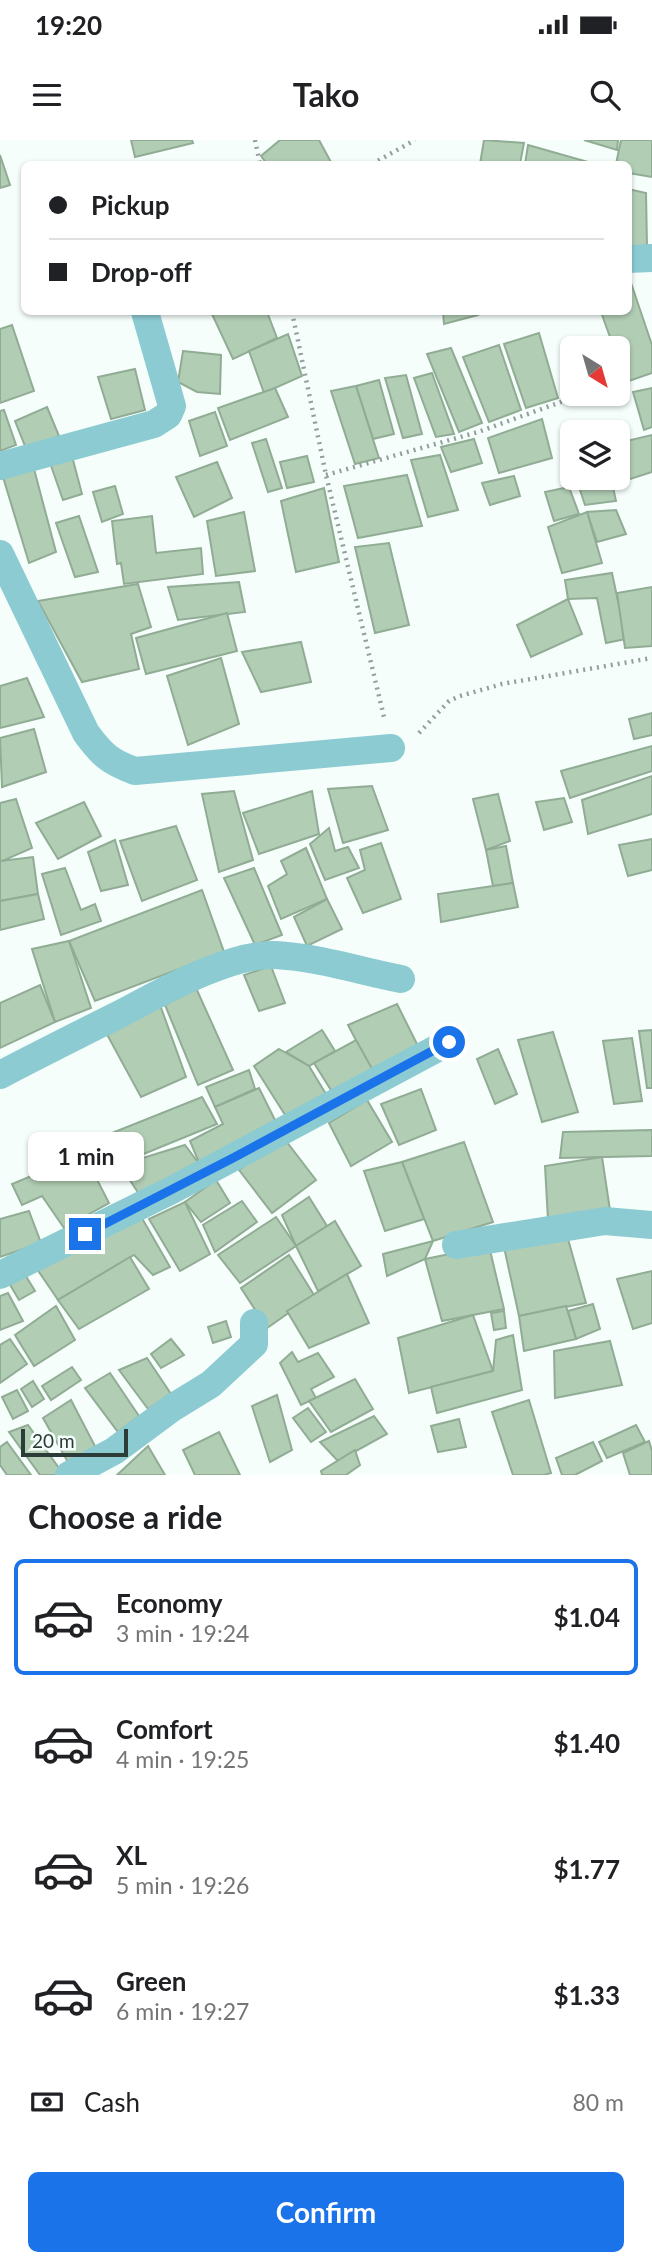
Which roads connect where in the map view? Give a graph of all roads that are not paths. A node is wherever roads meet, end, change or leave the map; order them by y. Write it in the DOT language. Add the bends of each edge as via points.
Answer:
graph roads {
  1 [pos="652,258"];
  2 [pos="632,259"];
  3 [pos="146,315"];
  4 [pos="0,466"];
  5 [pos="0,554"];
  6 [pos="391,748"];
  7 [pos="401,979"];
  8 [pos="449,1042"];
  9 [pos="0,1074"];
  10 [pos="652,1225"];
  11 [pos="456,1245"];
  12 [pos="0,1275"];
  13 [pos="254,1323"];
  14 [pos="69,1475"];
  1 -- 2 [label="street"];
  3 -- 4 [label="street" via="172,406 168,415 154,424"];
  5 -- 6 [label="street" via="86,733 114,764 135,771"];
  7 -- 9 [label="street" via="272,955 244,959 156,995"];
  8 -- 12 [label="street" via="172,1190"];
  10 -- 11 [label="street" via="605,1221"];
  13 -- 14 [label="street" via="254,1344 211,1384 114,1451"];
}
